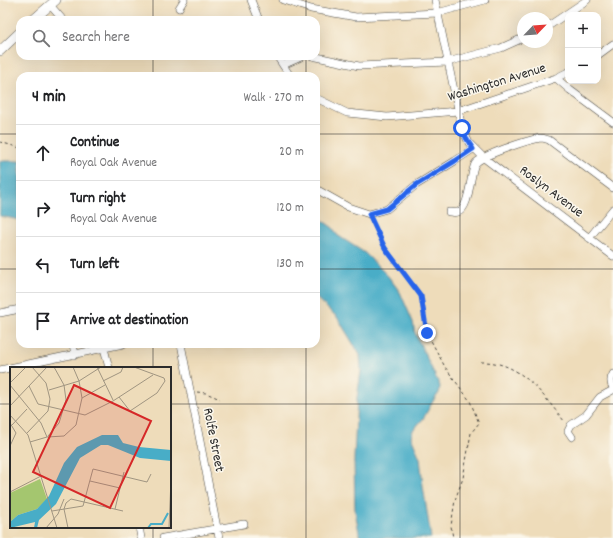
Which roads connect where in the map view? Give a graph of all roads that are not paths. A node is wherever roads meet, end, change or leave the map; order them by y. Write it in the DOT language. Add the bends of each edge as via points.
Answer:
graph roads {
  1 [pos="184,0"];
  2 [pos="251,0"];
  3 [pos="283,0"];
  4 [pos="435,0"];
  5 [pos="485,0"];
  6 [pos="587,0"];
  7 [pos="53,3"];
  8 [pos="179,8"];
  9 [pos="437,13"];
  10 [pos="38,16"];
  11 [pos="61,16"];
  12 [pos="257,16"];
  13 [pos="553,23"];
  14 [pos="16,36"];
  15 [pos="517,41"];
  16 [pos="613,44"];
  17 [pos="0,51"];
  18 [pos="601,53"];
  19 [pos="320,58"];
  20 [pos="280,60"];
  21 [pos="294,60"];
  22 [pos="447,62"];
  23 [pos="283,65"];
  24 [pos="287,72"];
  25 [pos="565,74"];
  26 [pos="556,78"];
  27 [pos="320,100"];
  28 [pos="458,110"];
  29 [pos="613,122"];
  30 [pos="473,149"];
  31 [pos="484,158"];
  32 [pos="613,188"];
  33 [pos="320,191"];
  34 [pos="613,209"];
  35 [pos="449,212"];
  36 [pos="589,238"];
  37 [pos="613,256"];
  38 [pos="16,310"];
  39 [pos="0,313"];
  40 [pos="74,348"];
  41 [pos="104,348"];
  42 [pos="183,348"];
  43 [pos="75,355"];
  44 [pos="15,367"];
  45 [pos="108,367"];
  46 [pos="10,368"];
  47 [pos="0,370"];
  48 [pos="613,374"];
  49 [pos="613,389"];
  50 [pos="572,436"];
  51 [pos="244,524"];
  52 [pos="139,528"];
  53 [pos="217,528"];
  54 [pos="141,538"];
  55 [pos="163,538"];
  56 [pos="219,538"];
  1 -- 8 [label="street"];
  2 -- 12 [label="street"];
  3 -- 9 [label="street" via="311,9 356,17"];
  4 -- 9 [label="street"];
  5 -- 9 [label="street"];
  6 -- 13 [label="street"];
  7 -- 10 [label="main road"];
  7 -- 11 [label="street"];
  9 -- 22 [label="street"];
  14 -- 17 [label="main road"];
  15 -- 22 [label="street" via="501,48"];
  16 -- 18 [label="street"];
  19 -- 22 [label="street" via="359,66"];
  20 -- 23 [label="street"];
  21 -- 23 [label="street"];
  22 -- 28 [label="street"];
  23 -- 24 [label="street"];
  25 -- 26 [label="street, Washington Avenue"];
  26 -- 28 [label="street, Washington Avenue"];
  26 -- 29 [label="street"];
  27 -- 28 [label="street, Washington Avenue" via="347,113 387,117"];
  28 -- 30 [label="street" via="466,138"];
  30 -- 31 [label="street, Roslyn Avenue"];
  30 -- 33 [label="street" via="416,185 387,209 369,214 348,207"];
  31 -- 32 [label="street" via="521,143 545,138"];
  31 -- 35 [label="street" via="476,163 468,196 461,210"];
  31 -- 36 [label="street, Roslyn Avenue"];
  34 -- 36 [label="street"];
  36 -- 37 [label="street, Roslyn Avenue"];
  38 -- 39 [label="street"];
  40 -- 43 [label="street"];
  41 -- 43 [label="street"];
  41 -- 45 [label="street"];
  42 -- 53 [label="street, Rolfe Street"];
  43 -- 44 [label="street"];
  46 -- 47 [label="street"];
  48 -- 49 [label="street"];
  49 -- 50 [label="street" via="600,397 586,415 569,427 569,434"];
  51 -- 53 [label="street"];
  52 -- 54 [label="street"];
  53 -- 55 [label="street"];
  53 -- 56 [label="street, Rolfe Street"];
}
